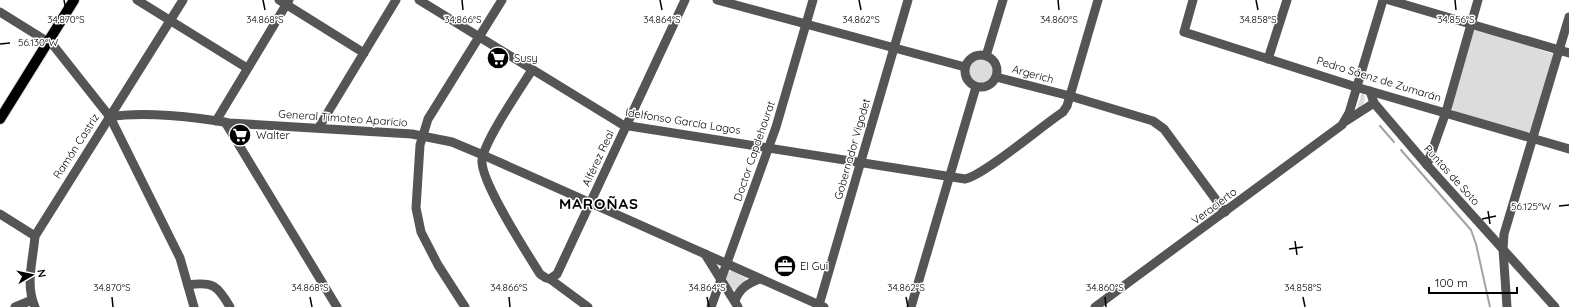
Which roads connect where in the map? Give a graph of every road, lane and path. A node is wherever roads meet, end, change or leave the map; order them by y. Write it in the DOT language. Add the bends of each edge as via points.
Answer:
graph roads {
  1 [pos="74,0"];
  2 [pos="137,0"];
  3 [pos="182,0"];
  4 [pos="396,0"];
  5 [pos="419,0"];
  6 [pos="502,0"];
  7 [pos="685,0"];
  8 [pos="716,0"];
  9 [pos="813,0"];
  10 [pos="908,0"];
  11 [pos="1003,0"];
  12 [pos="1098,0"];
  13 [pos="1193,0"];
  14 [pos="1287,0"];
  15 [pos="1383,0"];
  16 [pos="1389,0"];
  17 [pos="1478,0"];
  18 [pos="285,2"];
  19 [pos="0,12"];
  20 [pos="1569,17"];
  21 [pos="170,20"];
  22 [pos="806,23"];
  23 [pos="1471,24"];
  24 [pos="480,37"];
  25 [pos="49,42"];
  26 [pos="893,47"];
  27 [pos="1559,50"];
  28 [pos="364,53"];
  29 [pos="1569,53"];
  30 [pos="986,56"];
  31 [pos="1268,59"];
  32 [pos="965,67"];
  33 [pos="247,68"];
  34 [pos="532,70"];
  35 [pos="996,77"];
  36 [pos="976,86"];
  37 [pos="1356,87"];
  38 [pos="1370,91"];
  39 [pos="1070,96"];
  40 [pos="1374,103"];
  41 [pos="1446,112"];
  42 [pos="110,117"];
  43 [pos="0,119"];
  44 [pos="220,121"];
  45 [pos="1344,122"];
  46 [pos="626,126"];
  47 [pos="318,127"];
  48 [pos="422,136"];
  49 [pos="1534,138"];
  50 [pos="769,147"];
  51 [pos="1569,148"];
  52 [pos="483,155"];
  53 [pos="861,162"];
  54 [pos="1427,165"];
  55 [pos="950,176"];
  56 [pos="590,204"];
  57 [pos="1225,212"];
  58 [pos="0,214"];
  59 [pos="35,236"];
  60 [pos="1503,249"];
  61 [pos="705,254"];
  62 [pos="726,264"];
  63 [pos="550,278"];
  64 [pos="759,279"];
  65 [pos="721,280"];
  66 [pos="188,285"];
  67 [pos="33,303"];
  68 [pos="736,304"];
  69 [pos="821,306"];
  70 [pos="15,307"];
  71 [pos="194,307"];
  72 [pos="230,307"];
  73 [pos="337,307"];
  74 [pos="465,307"];
  75 [pos="588,307"];
  76 [pos="710,307"];
  77 [pos="911,307"];
  78 [pos="1095,307"];
  79 [pos="1507,307"];
  80 [pos="1555,307"];
  1 -- 25 [label="main road"];
  2 -- 21 [label="street"];
  3 -- 21 [label="street, Ramón Castriz"];
  4 -- 28 [label="street"];
  5 -- 24 [label="street, Idelfonso García Lagos"];
  6 -- 24 [label="street"];
  7 -- 46 [label="street, Alférez Real"];
  8 -- 22 [label="street"];
  9 -- 22 [label="street, Doctor Capdehourat"];
  10 -- 26 [label="street, Gobernador Vigodet"];
  11 -- 30 [label="street"];
  12 -- 39 [label="street, Idelfonso García Lagos"];
  13 -- 31 [label="street, Pedro Sáenz de Zumarán" via="1184,32"];
  14 -- 31 [label="street"];
  15 -- 37 [label="street, Veracierto"];
  16 -- 23 [label="street"];
  17 -- 23 [label="street"];
  18 -- 28 [label="street"];
  18 -- 33 [label="street"];
  19 -- 25 [label="street"];
  20 -- 27 [label="street"];
  21 -- 33 [label="street"];
  21 -- 42 [label="street, Ramón Castriz"];
  22 -- 26 [label="street"];
  22 -- 50 [label="street, Doctor Capdehourat"];
  23 -- 27 [label="street"];
  23 -- 41 [label="street"];
  24 -- 34 [label="street, Idelfonso García Lagos"];
  24 -- 48 [label="street" via="428,119"];
  25 -- 42 [label="street"];
  25 -- 43 [label="main road"];
  26 -- 32 [label="street"];
  26 -- 53 [label="street, Gobernador Vigodet"];
  27 -- 29 [label="street"];
  27 -- 49 [label="street"];
  28 -- 47 [label="street"];
  30 -- 32 [label="street" via="975,55"];
  30 -- 35 [label="street" via="994,62"];
  31 -- 37 [label="street, Pedro Sáenz de Zumarán"];
  32 -- 36 [label="street" via="965,77"];
  33 -- 44 [label="street"];
  34 -- 46 [label="street, Idelfonso García Lagos"];
  34 -- 52 [label="street" via="486,145"];
  35 -- 36 [label="street, Argerich" via="986,86"];
  35 -- 39 [label="street, Argerich"];
  36 -- 55 [label="street"];
  37 -- 38 [label="street, Pedro Sáenz de Zumarán"];
  37 -- 45 [label="street, Veracierto" via="1349,114"];
  38 -- 40 [label="street, Puntas de Soto"];
  38 -- 41 [label="street, Pedro Sáenz de Zumarán"];
  39 -- 55 [label="street, Idelfonso García Lagos" via="1063,112 993,163 970,178"];
  39 -- 57 [label="street, Argerich" via="1148,118 1160,125"];
  40 -- 45 [label="street, Veracierto"];
  40 -- 54 [label="street, Puntas de Soto"];
  41 -- 49 [label="street, Pedro Sáenz de Zumarán"];
  41 -- 54 [label="street"];
  42 -- 44 [label="street, General Timoteo Aparicio" via="128,114"];
  42 -- 59 [label="street, Ramón Castriz"];
  42 -- 66 [label="street" via="180,258"];
  44 -- 47 [label="street, General Timoteo Aparicio"];
  44 -- 73 [label="street"];
  45 -- 57 [label="street, Veracierto" via="1337,130"];
  46 -- 50 [label="street, Idelfonso García Lagos"];
  46 -- 56 [label="street, Alférez Real"];
  47 -- 48 [label="street, General Timoteo Aparicio"];
  48 -- 52 [label="street, General Timoteo Aparicio" via="452,142"];
  48 -- 74 [label="street" via="416,194 418,220 426,243"];
  49 -- 51 [label="street, Pedro Sáenz de Zumarán"];
  49 -- 60 [label="street" via="1504,234"];
  50 -- 53 [label="street, Idelfonso García Lagos"];
  50 -- 62 [label="street, Doctor Capdehourat"];
  52 -- 56 [label="street, General Timoteo Aparicio"];
  52 -- 63 [label="street" via="482,168 486,181 540,274"];
  53 -- 55 [label="street, Idelfonso García Lagos"];
  53 -- 69 [label="street, Gobernador Vigodet"];
  54 -- 60 [label="street, Puntas de Soto"];
  55 -- 77 [label="street"];
  56 -- 61 [label="street, General Timoteo Aparicio"];
  56 -- 63 [label="street, Alférez Real" via="557,274"];
  57 -- 78 [label="street, Veracierto"];
  58 -- 59 [label="street"];
  59 -- 67 [label="street, Ramón Castriz" via="28,275"];
  60 -- 79 [label="street"];
  60 -- 80 [label="street, Puntas de Soto"];
  61 -- 62 [label="street, General Timoteo Aparicio"];
  61 -- 65 [label="street"];
  62 -- 64 [label="street, General Timoteo Aparicio"];
  62 -- 65 [label="street, Doctor Capdehourat"];
  63 -- 75 [label="street"];
  64 -- 68 [label="street" via="738,293"];
  64 -- 69 [label="street, General Timoteo Aparicio"];
  65 -- 68 [label="street"];
  65 -- 76 [label="street, Doctor Capdehourat"];
  66 -- 71 [label="street"];
  66 -- 72 [label="street" via="213,285 222,293"];
  67 -- 70 [label="street, Ramón Castriz"];
}
